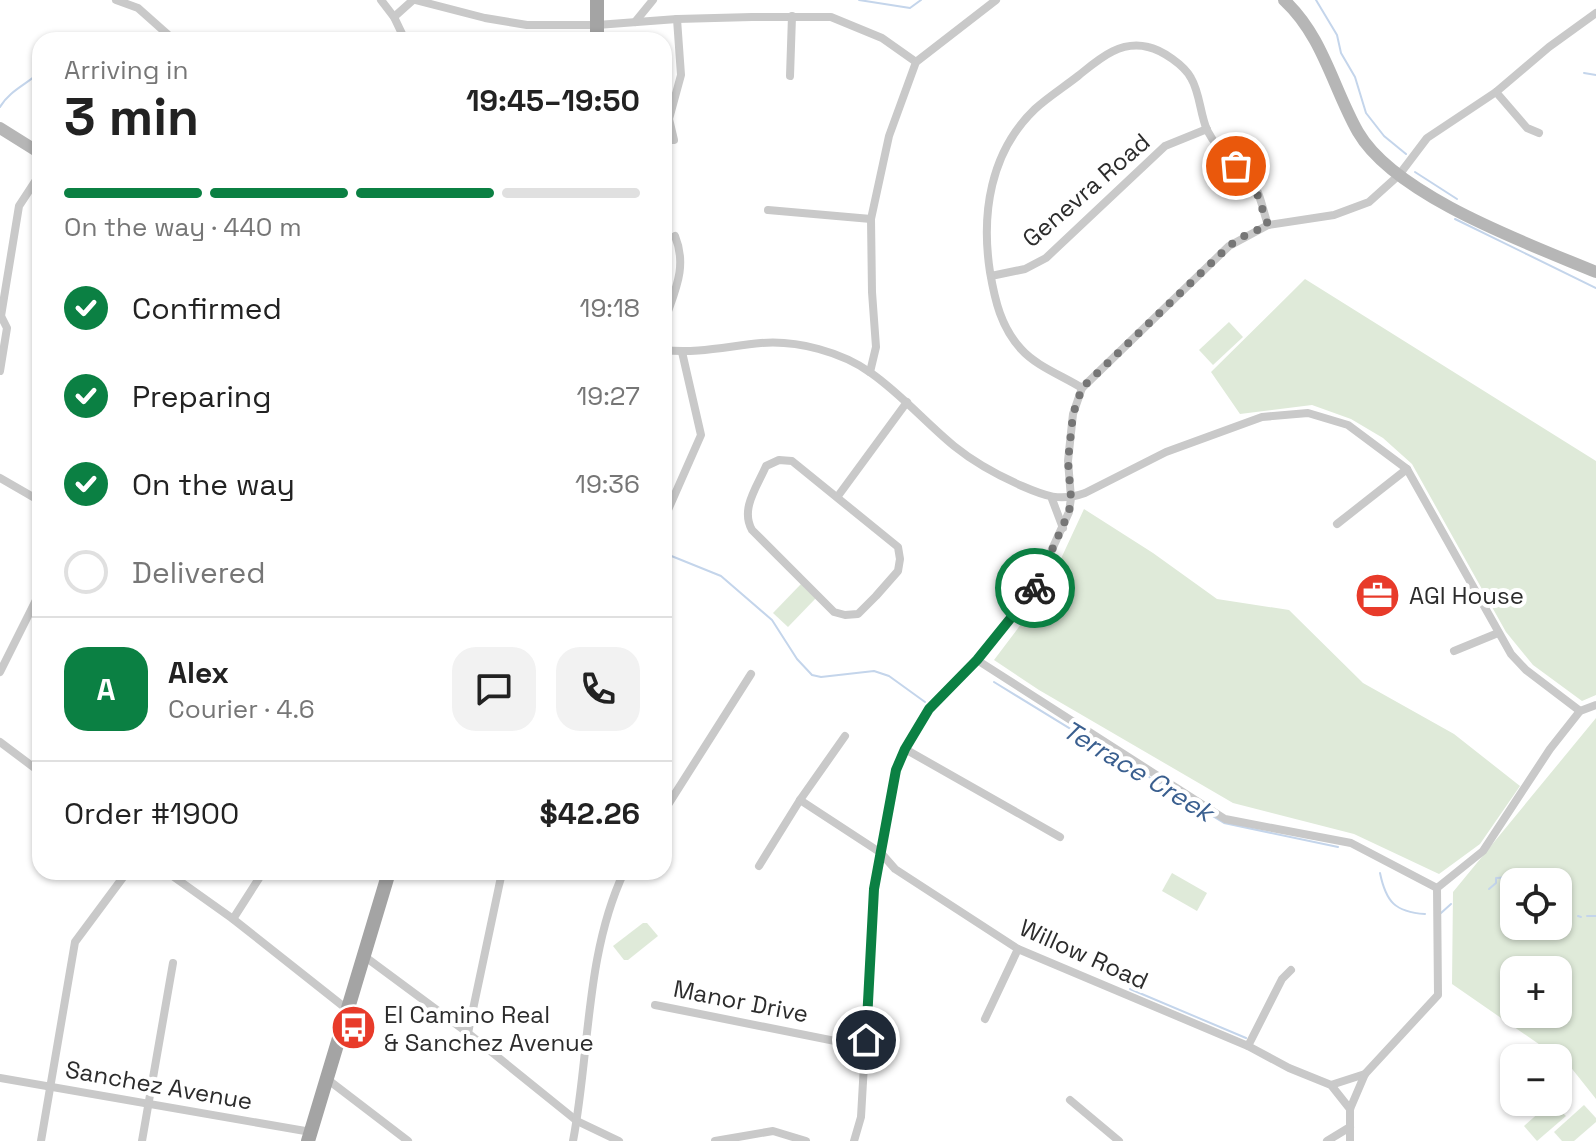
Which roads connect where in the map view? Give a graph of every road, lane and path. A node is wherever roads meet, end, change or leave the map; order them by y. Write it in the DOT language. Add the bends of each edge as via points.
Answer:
graph roads {
  1 [pos="116,0"];
  2 [pos="381,0"];
  3 [pos="414,0"];
  4 [pos="597,0"];
  5 [pos="653,0"];
  6 [pos="996,0"];
  7 [pos="1289,1"];
  8 [pos="138,4"];
  9 [pos="1596,13"];
  10 [pos="792,16"];
  11 [pos="394,17"];
  12 [pos="677,19"];
  13 [pos="635,22"];
  14 [pos="166,32"];
  15 [pos="401,32"];
  16 [pos="588,32"];
  17 [pos="597,32"];
  18 [pos="600,32"];
  19 [pos="916,62"];
  20 [pos="790,76"];
  21 [pos="1496,92"];
  22 [pos="672,108"];
  23 [pos="0,128"];
  24 [pos="1207,129"];
  25 [pos="672,132"];
  26 [pos="1539,133"];
  27 [pos="674,140"];
  28 [pos="32,148"];
  29 [pos="1399,175"];
  30 [pos="32,186"];
  31 [pos="768,210"];
  32 [pos="871,219"];
  33 [pos="1268,225"];
  34 [pos="675,236"];
  35 [pos="1596,272"];
  36 [pos="991,276"];
  37 [pos="672,298"];
  38 [pos="0,316"];
  39 [pos="672,351"];
  40 [pos="682,352"];
  41 [pos="0,371"];
  42 [pos="870,372"];
  43 [pos="1082,388"];
  44 [pos="907,402"];
  45 [pos="1407,469"];
  46 [pos="0,478"];
  47 [pos="32,496"];
  48 [pos="838,496"];
  49 [pos="1071,498"];
  50 [pos="1052,499"];
  51 [pos="672,501"];
  52 [pos="1337,524"];
  53 [pos="1063,528"];
  54 [pos="32,608"];
  55 [pos="1498,633"];
  56 [pos="1454,651"];
  57 [pos="977,660"];
  58 [pos="0,672"];
  59 [pos="751,674"];
  60 [pos="1596,705"];
  61 [pos="1580,711"];
  62 [pos="845,736"];
  63 [pos="0,742"];
  64 [pos="905,749"];
  65 [pos="32,766"];
  66 [pos="672,798"];
  67 [pos="800,800"];
  68 [pos="1060,837"];
  69 [pos="881,853"];
  70 [pos="759,866"];
  71 [pos="121,880"];
  72 [pos="178,880"];
  73 [pos="258,880"];
  74 [pos="387,880"];
  75 [pos="500,880"];
  76 [pos="620,880"];
  77 [pos="1437,888"];
  78 [pos="233,919"];
  79 [pos="1018,949"];
  80 [pos="364,956"];
  81 [pos="173,963"];
  82 [pos="1291,970"];
  83 [pos="655,1005"];
  84 [pos="348,1010"];
  85 [pos="985,1019"];
  86 [pos="468,1033"];
  87 [pos="1248,1046"];
  88 [pos="865,1047"];
  89 [pos="1365,1074"];
  90 [pos="0,1078"];
  91 [pos="327,1079"];
  92 [pos="1331,1085"];
  93 [pos="50,1087"];
  94 [pos="1070,1100"];
  95 [pos="148,1104"];
  96 [pos="1350,1109"];
  97 [pos="577,1121"];
  98 [pos="1350,1127"];
  99 [pos="310,1136"];
  100 [pos="41,1141"];
  101 [pos="142,1141"];
  102 [pos="408,1141"];
  103 [pos="573,1141"];
  104 [pos="619,1141"];
  105 [pos="715,1141"];
  106 [pos="806,1141"];
  107 [pos="854,1141"];
  108 [pos="1119,1141"];
  109 [pos="1327,1141"];
  110 [pos="1350,1141"];
  1 -- 8 [label="street"];
  2 -- 11 [label="street"];
  3 -- 11 [label="street"];
  3 -- 16 [label="street" via="485,18"];
  4 -- 17 [label="main road"];
  5 -- 13 [label="street"];
  6 -- 19 [label="street"];
  7 -- 29 [label="street" via="1324,54 1358,132"];
  8 -- 14 [label="street"];
  9 -- 21 [label="street"];
  10 -- 12 [label="street"];
  10 -- 19 [label="street" via="831,17 882,38"];
  10 -- 20 [label="street"];
  11 -- 15 [label="street"];
  12 -- 13 [label="street"];
  12 -- 22 [label="street" via="681,75"];
  13 -- 18 [label="street"];
  19 -- 32 [label="street" via="889,136"];
  21 -- 26 [label="street" via="1527,128"];
  21 -- 29 [label="street" via="1427,138"];
  23 -- 28 [label="street"];
  24 -- 33 [label="street" via="1219,151 1253,182"];
  24 -- 36 [label="street, Genevra Road" via="1165,146 1046,258"];
  24 -- 36 [label="street" via="1191,77 1169,57 1148,47 1127,46 1107,53 1034,110 998,166 987,203"];
  25 -- 27 [label="street"];
  29 -- 33 [label="street" via="1381,193 1346,212"];
  29 -- 35 [label="street" via="1461,212"];
  30 -- 38 [label="street" via="19,206"];
  31 -- 32 [label="street"];
  32 -- 42 [label="street" via="876,347"];
  33 -- 43 [label="street" via="1229,246"];
  34 -- 37 [label="street" via="682,267"];
  36 -- 43 [label="street" via="1007,333 1023,352"];
  38 -- 41 [label="street" via="7,328"];
  39 -- 40 [label="street"];
  40 -- 42 [label="street" via="786,343 837,356"];
  40 -- 51 [label="street" via="701,435"];
  42 -- 44 [label="street"];
  43 -- 49 [label="street" via="1069,445"];
  44 -- 48 [label="street"];
  44 -- 50 [label="street" via="991,472"];
  45 -- 49 [label="street" via="1348,425 1308,413 1277,415 1210,433"];
  45 -- 52 [label="street"];
  45 -- 55 [label="street"];
  46 -- 47 [label="street"];
  48 -- 48 [label="street" via="792,461 779,460 766,466 746,521 834,612 858,614 898,571 898,547"];
  49 -- 50 [label="street"];
  49 -- 53 [label="street"];
  50 -- 53 [label="street"];
  53 -- 57 [label="street" via="1034,589"];
  54 -- 58 [label="street"];
  55 -- 56 [label="street"];
  55 -- 61 [label="street" via="1526,670"];
  57 -- 64 [label="street" via="929,709"];
  57 -- 77 [label="street" via="1225,819 1351,843"];
  59 -- 66 [label="street"];
  60 -- 61 [label="street"];
  61 -- 77 [label="street" via="1483,851"];
  62 -- 67 [label="street"];
  63 -- 65 [label="street"];
  64 -- 68 [label="street"];
  64 -- 69 [label="street" via="896,770"];
  67 -- 69 [label="street, Willow Road"];
  67 -- 70 [label="street"];
  69 -- 79 [label="street, Willow Road" via="895,869"];
  69 -- 88 [label="street" via="874,889"];
  71 -- 93 [label="street" via="75,942"];
  72 -- 78 [label="street"];
  73 -- 78 [label="street"];
  74 -- 80 [label="main road"];
  75 -- 86 [label="street"];
  76 -- 97 [label="street" via="607,910"];
  77 -- 89 [label="street" via="1438,995"];
  78 -- 84 [label="street"];
  79 -- 85 [label="street"];
  79 -- 87 [label="street, Willow Road"];
  80 -- 84 [label="main road"];
  80 -- 86 [label="street"];
  81 -- 95 [label="street"];
  82 -- 87 [label="street"];
  83 -- 88 [label="street, Manor Drive"];
  84 -- 91 [label="main road"];
  86 -- 97 [label="street"];
  87 -- 92 [label="street, Willow Road"];
  88 -- 107 [label="street" via="861,1117"];
  89 -- 92 [label="street"];
  89 -- 96 [label="street"];
  90 -- 93 [label="street, Sanchez Avenue"];
  91 -- 99 [label="main road"];
  91 -- 102 [label="street"];
  92 -- 96 [label="street, Willow Road"];
  93 -- 95 [label="street, Sanchez Avenue"];
  93 -- 100 [label="street"];
  94 -- 108 [label="street"];
  95 -- 99 [label="street, Sanchez Avenue"];
  95 -- 101 [label="street"];
  96 -- 98 [label="street"];
  97 -- 103 [label="street"];
  97 -- 104 [label="street"];
  98 -- 109 [label="street"];
  98 -- 110 [label="street"];
  105 -- 106 [label="street" via="773,1131"];
}
